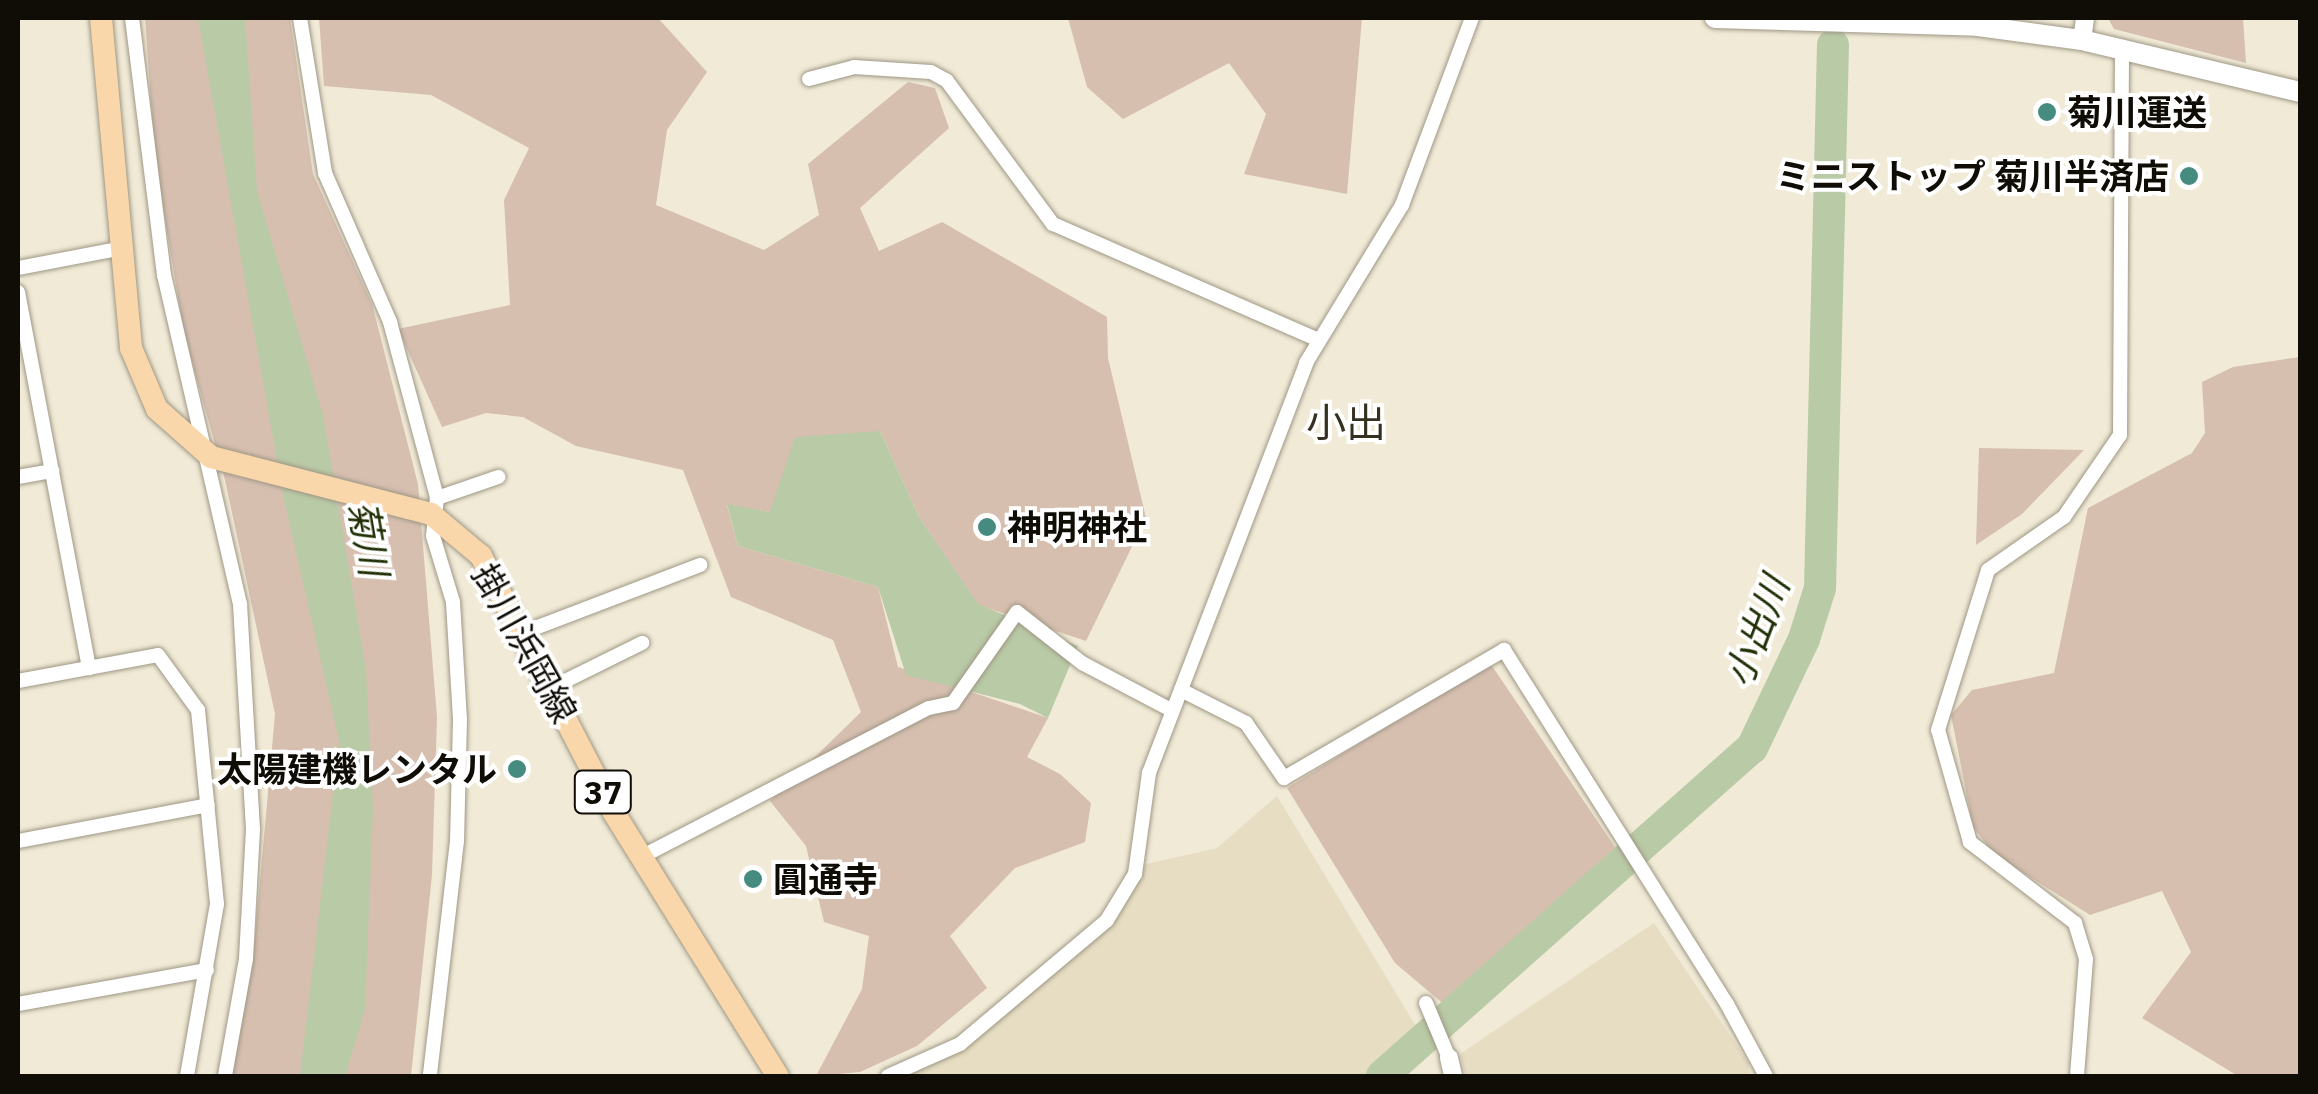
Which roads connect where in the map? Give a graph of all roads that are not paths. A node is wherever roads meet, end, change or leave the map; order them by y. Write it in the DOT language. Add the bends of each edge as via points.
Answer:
graph roads {
  1 [pos="100,18"];
  2 [pos="132,18"];
  3 [pos="300,18"];
  4 [pos="1472,18"];
  5 [pos="1716,18"];
  6 [pos="2084,18"];
  7 [pos="2082,40"];
  8 [pos="2122,49"];
  9 [pos="809,78"];
  10 [pos="2300,92"];
  11 [pos="122,248"];
  12 [pos="18,268"];
  13 [pos="18,292"];
  14 [pos="1316,339"];
  15 [pos="214,458"];
  16 [pos="52,470"];
  17 [pos="18,476"];
  18 [pos="498,477"];
  19 [pos="432,509"];
  20 [pos="700,565"];
  21 [pos="522,633"];
  22 [pos="642,642"];
  23 [pos="89,668"];
  24 [pos="18,681"];
  25 [pos="551,688"];
  26 [pos="1181,690"];
  27 [pos="1171,710"];
  28 [pos="208,805"];
  29 [pos="18,841"];
  30 [pos="641,857"];
  31 [pos="208,970"];
  32 [pos="18,1004"];
  33 [pos="1428,1011"];
  34 [pos="1448,1058"];
  35 [pos="187,1076"];
  36 [pos="225,1076"];
  37 [pos="430,1076"];
  38 [pos="778,1076"];
  39 [pos="888,1076"];
  40 [pos="1766,1076"];
  41 [pos="2077,1076"];
  1 -- 11 [label="main road, 掛川浜岡線 / 37"];
  2 -- 15 [label="street" via="164,275"];
  3 -- 19 [label="street" via="325,173 390,322"];
  4 -- 14 [label="street" via="1402,205"];
  5 -- 7 [label="main road" via="1978,26"];
  6 -- 7 [label="street"];
  7 -- 8 [label="main road"];
  8 -- 10 [label="main road"];
  8 -- 41 [label="street" via="2120,435 2064,518 1988,570 1938,730 1970,842 2075,923 2086,959"];
  9 -- 14 [label="street" via="854,66 931,72 947,81 1053,224"];
  11 -- 12 [label="street"];
  11 -- 15 [label="main road, 掛川浜岡線 / 37" via="141,383 188,443"];
  13 -- 16 [label="street"];
  14 -- 26 [label="street"];
  15 -- 19 [label="main road, 掛川浜岡線 / 37"];
  15 -- 36 [label="street" via="240,604 252,738 246,960"];
  16 -- 17 [label="street"];
  16 -- 23 [label="street"];
  18 -- 19 [label="street"];
  19 -- 21 [label="main road, 掛川浜岡線 / 37" via="481,556"];
  19 -- 37 [label="street" via="454,602 460,720 449,952"];
  20 -- 21 [label="street"];
  21 -- 25 [label="main road, 掛川浜岡線 / 37"];
  22 -- 25 [label="street"];
  23 -- 24 [label="street"];
  23 -- 28 [label="street" via="158,656 198,710"];
  25 -- 30 [label="main road, 掛川浜岡線 / 37"];
  26 -- 27 [label="street"];
  26 -- 40 [label="street" via="1246,723 1284,778 1504,650"];
  27 -- 30 [label="street" via="1082,663 1017,612 953,703 928,708"];
  27 -- 39 [label="street" via="1149,773 1135,874 1107,920 960,1044"];
  28 -- 29 [label="street"];
  28 -- 31 [label="street" via="218,904"];
  30 -- 38 [label="main road, 掛川浜岡線 / 37"];
  31 -- 32 [label="street"];
  31 -- 35 [label="street"];
  33 -- 34 [label="street"];
}
